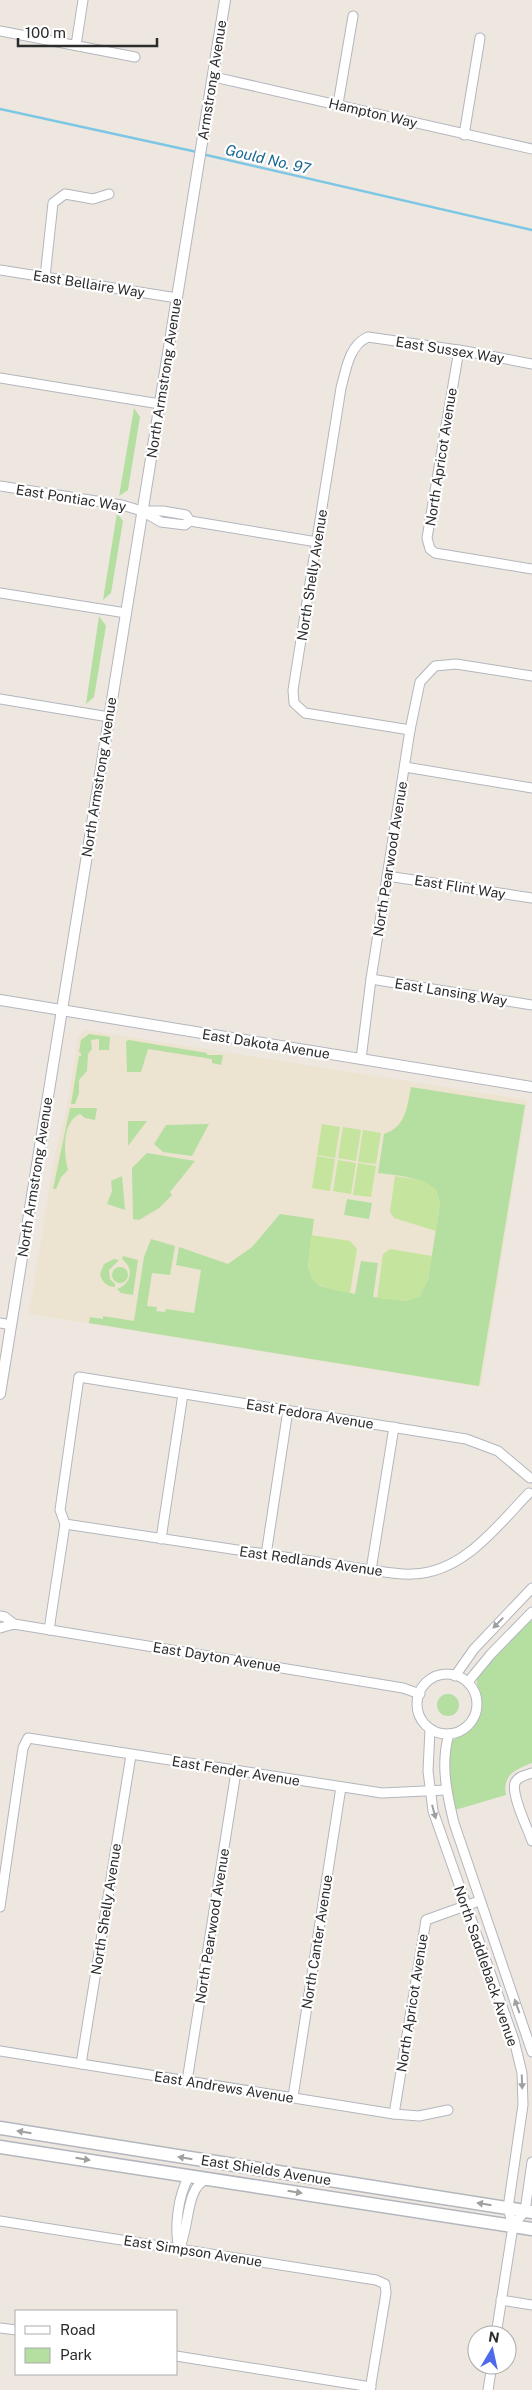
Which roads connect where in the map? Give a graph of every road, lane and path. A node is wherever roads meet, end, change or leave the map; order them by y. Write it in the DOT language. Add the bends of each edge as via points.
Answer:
graph roads {
  1 [pos="83,0"];
  2 [pos="225,0"];
  3 [pos="353,16"];
  4 [pos="0,31"];
  5 [pos="480,38"];
  6 [pos="76,45"];
  7 [pos="135,57"];
  8 [pos="214,77"];
  9 [pos="338,104"];
  10 [pos="464,135"];
  11 [pos="532,149"];
  12 [pos="199,161"];
  13 [pos="108,194"];
  14 [pos="0,270"];
  15 [pos="45,277"];
  16 [pos="177,298"];
  17 [pos="368,337"];
  18 [pos="459,350"];
  19 [pos="532,364"];
  20 [pos="0,378"];
  21 [pos="160,404"];
  22 [pos="0,486"];
  23 [pos="142,511"];
  24 [pos="317,542"];
  25 [pos="532,569"];
  26 [pos="0,593"];
  27 [pos="126,614"];
  28 [pos="532,676"];
  29 [pos="0,699"];
  30 [pos="109,716"];
  31 [pos="410,730"];
  32 [pos="404,767"];
  33 [pos="532,788"];
  34 [pos="387,876"];
  35 [pos="532,898"];
  36 [pos="371,979"];
  37 [pos="0,1000"];
  38 [pos="532,1005"];
  39 [pos="62,1010"];
  40 [pos="361,1059"];
  41 [pos="532,1087"];
  42 [pos="0,1323"];
  43 [pos="7,1332"];
  44 [pos="0,1394"];
  45 [pos="183,1394"];
  46 [pos="288,1410"];
  47 [pos="394,1427"];
  48 [pos="531,1478"];
  49 [pos="531,1494"];
  50 [pos="65,1524"];
  51 [pos="161,1538"];
  52 [pos="266,1555"];
  53 [pos="371,1570"];
  54 [pos="532,1588"];
  55 [pos="532,1612"];
  56 [pos="0,1616"];
  57 [pos="14,1624"];
  58 [pos="0,1628"];
  59 [pos="49,1630"];
  60 [pos="455,1676"];
  61 [pos="468,1682"];
  62 [pos="420,1694"];
  63 [pos="430,1729"];
  64 [pos="449,1734"];
  65 [pos="131,1755"];
  66 [pos="236,1772"];
  67 [pos="532,1773"];
  68 [pos="341,1787"];
  69 [pos="446,1790"];
  70 [pos="430,1791"];
  71 [pos="532,1841"];
  72 [pos="479,1901"];
  73 [pos="0,1904"];
  74 [pos="465,1906"];
  75 [pos="530,2040"];
  76 [pos="515,2044"];
  77 [pos="0,2051"];
  78 [pos="532,2054"];
  79 [pos="518,2058"];
  80 [pos="81,2064"];
  81 [pos="187,2081"];
  82 [pos="293,2097"];
  83 [pos="448,2110"];
  84 [pos="394,2114"];
  85 [pos="0,2128"];
  86 [pos="0,2147"];
  87 [pos="532,2162"];
  88 [pos="189,2176"];
  89 [pos="309,2177"];
  90 [pos="208,2179"];
  91 [pos="508,2208"];
  92 [pos="529,2211"];
  93 [pos="0,2221"];
  94 [pos="513,2226"];
  95 [pos="532,2229"];
  96 [pos="179,2249"];
  97 [pos="501,2300"];
  98 [pos="532,2305"];
  99 [pos="497,2325"];
  100 [pos="0,2328"];
  101 [pos="15,2330"];
  102 [pos="178,2356"];
  103 [pos="490,2375"];
  104 [pos="371,2388"];
  105 [pos="488,2390"];
  1 -- 6 [label="street"];
  2 -- 8 [label="street, Armstrong Avenue"];
  3 -- 9 [label="street"];
  4 -- 6 [label="street"];
  5 -- 10 [label="street"];
  6 -- 7 [label="street"];
  8 -- 9 [label="street, Hampton Way"];
  8 -- 12 [label="street, Armstrong Avenue"];
  9 -- 10 [label="street, Hampton Way"];
  10 -- 11 [label="street, Hampton Way"];
  12 -- 16 [label="street, North Armstrong Avenue"];
  13 -- 15 [label="street" via="93,198 65,194 53,202"];
  14 -- 15 [label="street, East Bellaire Way"];
  15 -- 16 [label="street, East Bellaire Way"];
  16 -- 21 [label="street, North Armstrong Avenue"];
  17 -- 18 [label="street, East Sussex Way"];
  17 -- 24 [label="street, North Shelly Avenue" via="359,340 350,356 341,388"];
  18 -- 19 [label="street, East Sussex Way"];
  18 -- 25 [label="street, North Apricot Avenue" via="427,538 430,549 435,553"];
  20 -- 21 [label="street"];
  21 -- 23 [label="street, North Armstrong Avenue"];
  22 -- 23 [label="street, East Pontiac Way"];
  23 -- 24 [label="street, East Pontiac Way" via="186,515 190,521"];
  23 -- 27 [label="street, North Armstrong Avenue"];
  24 -- 31 [label="street, North Shelly Avenue" via="293,690 294,703 305,713"];
  26 -- 27 [label="street"];
  27 -- 30 [label="street, North Armstrong Avenue"];
  28 -- 31 [label="street, North Pearwood Avenue" via="456,664 435,666 420,682"];
  29 -- 30 [label="street"];
  30 -- 39 [label="street, North Armstrong Avenue"];
  31 -- 32 [label="street, North Pearwood Avenue"];
  32 -- 33 [label="street"];
  32 -- 34 [label="street, North Pearwood Avenue"];
  34 -- 35 [label="street, East Flint Way"];
  34 -- 36 [label="street, North Pearwood Avenue"];
  36 -- 38 [label="street, East Lansing Way"];
  36 -- 40 [label="street, North Pearwood Avenue"];
  37 -- 39 [label="street, East Dakota Avenue"];
  39 -- 40 [label="street, East Dakota Avenue"];
  39 -- 43 [label="street, North Armstrong Avenue"];
  40 -- 41 [label="street, East Dakota Avenue"];
  42 -- 43 [label="street"];
  43 -- 44 [label="street, North Armstrong Avenue"];
  45 -- 46 [label="street, East Fedora Avenue"];
  45 -- 50 [label="street, East Fedora Avenue" via="79,1377 60,1510"];
  45 -- 51 [label="street"];
  46 -- 47 [label="street, East Fedora Avenue"];
  46 -- 52 [label="street"];
  47 -- 48 [label="street, East Fedora Avenue" via="482,1444 498,1451"];
  47 -- 53 [label="street"];
  48 -- 49 [label="street" via="526,1486"];
  49 -- 53 [label="street, East Redlands Avenue" via="482,1542 450,1564 414,1574"];
  50 -- 51 [label="street, East Redlands Avenue"];
  50 -- 59 [label="street"];
  51 -- 52 [label="street, East Redlands Avenue"];
  52 -- 53 [label="street, East Redlands Avenue"];
  54 -- 60 [label="street, one-way" via="474,1649"];
  55 -- 61 [label="street"];
  56 -- 57 [label="street, East Dayton Avenue"];
  57 -- 58 [label="street, East Dayton Avenue"];
  57 -- 59 [label="street, East Dayton Avenue"];
  59 -- 62 [label="street, East Dayton Avenue" via="403,1688"];
  60 -- 61 [label="street"];
  60 -- 62 [label="street" via="435,1677"];
  61 -- 64 [label="street" via="475,1696 473,1720 466,1728"];
  62 -- 63 [label="street" via="420,1715"];
  63 -- 64 [label="street"];
  63 -- 70 [label="street, North Saddleback Avenue"];
  64 -- 69 [label="street, North Saddleback Avenue" via="445,1759"];
  65 -- 66 [label="street, East Fender Avenue"];
  65 -- 73 [label="street, East Fender Avenue" via="28,1738 23,1748"];
  65 -- 80 [label="street, North Shelly Avenue"];
  66 -- 68 [label="street, East Fender Avenue"];
  66 -- 81 [label="street, North Pearwood Avenue"];
  67 -- 71 [label="street" via="519,1778 515,1784"];
  68 -- 70 [label="street, East Fender Avenue" via="382,1794"];
  68 -- 82 [label="street, North Canter Avenue"];
  69 -- 70 [label="street, East Fender Avenue"];
  69 -- 72 [label="street, North Saddleback Avenue"];
  70 -- 74 [label="street, North Saddleback Avenue, one-way" via="433,1811"];
  72 -- 74 [label="street, North Apricot Avenue"];
  75 -- 72 [label="street, North Saddleback Avenue, one-way"];
  74 -- 76 [label="street, North Saddleback Avenue"];
  74 -- 84 [label="street, North Apricot Avenue" via="426,1920"];
  75 -- 76 [label="street"];
  75 -- 78 [label="street, North Saddleback Avenue"];
  76 -- 79 [label="street, North Saddleback Avenue"];
  77 -- 80 [label="street, East Andrews Avenue"];
  78 -- 79 [label="street"];
  79 -- 91 [label="street, North Saddleback Avenue, one-way" via="523,2104"];
  80 -- 81 [label="street, East Andrews Avenue"];
  81 -- 82 [label="street, East Andrews Avenue"];
  82 -- 84 [label="street, East Andrews Avenue"];
  83 -- 84 [label="street, East Andrews Avenue" via="419,2116"];
  89 -- 85 [label="main road, East Shields Avenue, one-way"];
  86 -- 88 [label="main road, East Shields Avenue, one-way"];
  87 -- 92 [label="street"];
  88 -- 89 [label="main road" via="200,2169 274,2180"];
  88 -- 90 [label="main road, East Shields Avenue"];
  88 -- 96 [label="street" via="182,2194 176,2236"];
  91 -- 89 [label="main road, East Shields Avenue, one-way"];
  90 -- 94 [label="main road, East Shields Avenue, one-way"];
  90 -- 96 [label="street" via="196,2186 192,2195 185,2237"];
  91 -- 92 [label="main road, East Shields Avenue"];
  91 -- 94 [label="street, North Saddleback Avenue"];
  92 -- 94 [label="street"];
  93 -- 96 [label="street, East Simpson Avenue"];
  94 -- 95 [label="main road, East Shields Avenue"];
  94 -- 97 [label="street"];
  96 -- 104 [label="street, East Simpson Avenue" via="385,2284"];
  97 -- 98 [label="street"];
  97 -- 99 [label="street"];
  100 -- 101 [label="street"];
  102 -- 104 [label="street"];
  103 -- 105 [label="street"];
}
